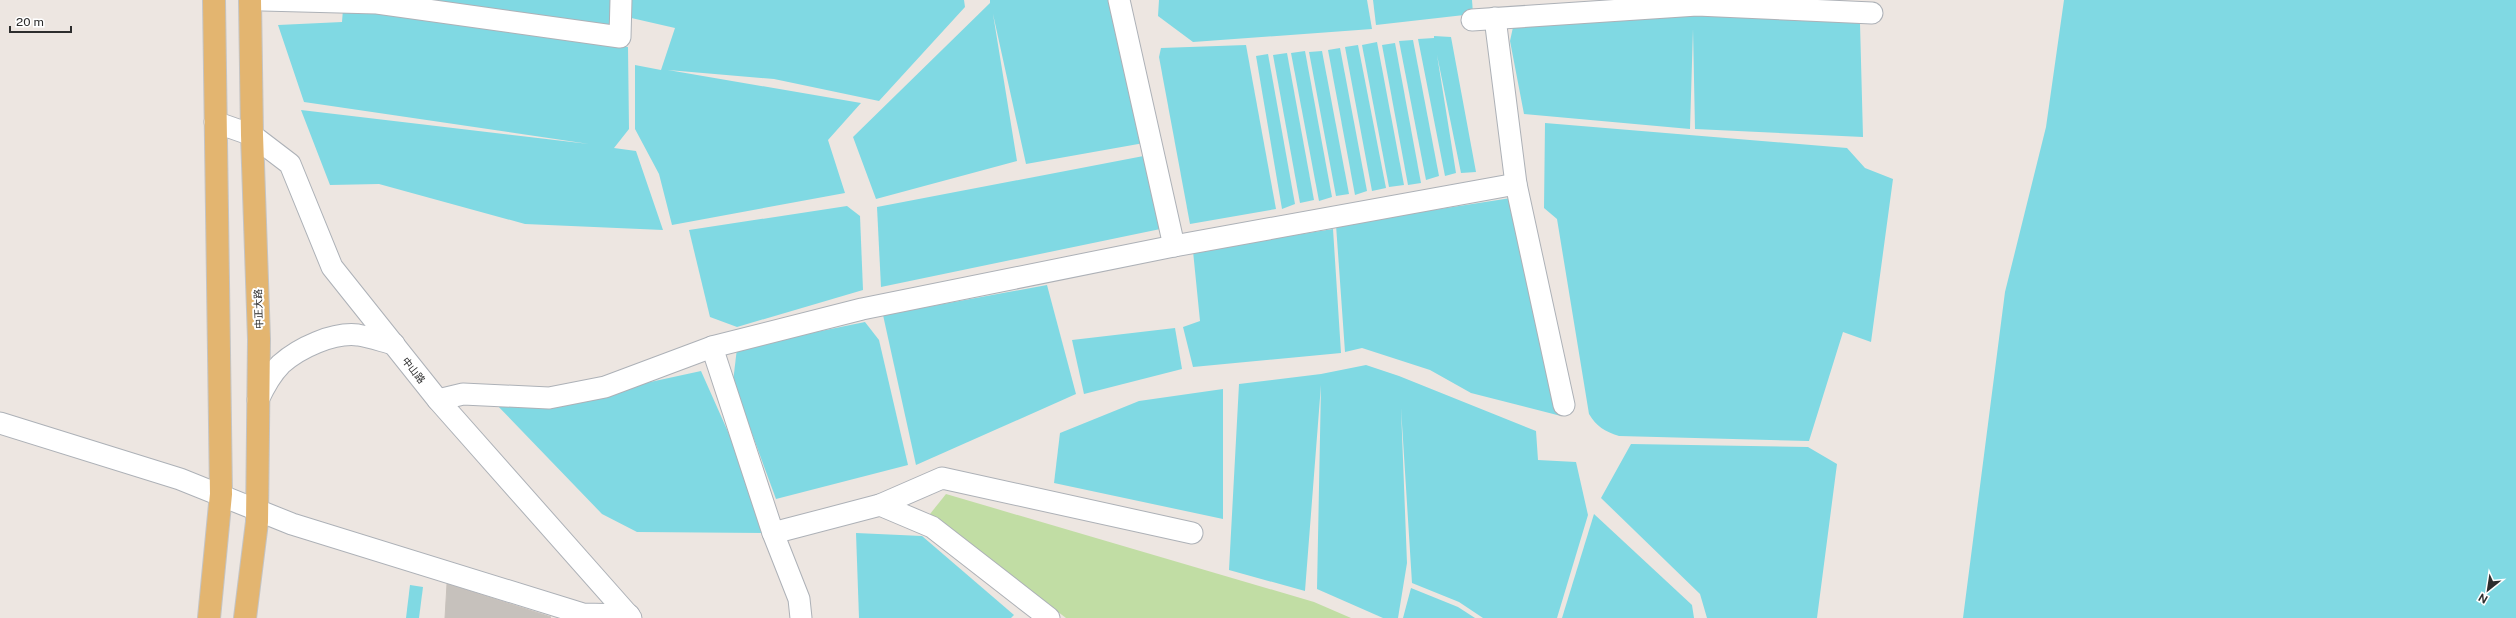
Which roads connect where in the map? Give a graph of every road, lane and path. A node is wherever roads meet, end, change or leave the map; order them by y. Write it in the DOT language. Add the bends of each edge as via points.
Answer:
graph roads {
  1 [pos="214,0"];
  2 [pos="250,0"];
  3 [pos="263,0"];
  4 [pos="621,0"];
  5 [pos="1119,0"];
  6 [pos="1872,13"];
  7 [pos="1495,18"];
  8 [pos="1472,20"];
  9 [pos="215,122"];
  10 [pos="252,135"];
  11 [pos="1516,184"];
  12 [pos="1174,246"];
  13 [pos="394,344"];
  14 [pos="712,347"];
  15 [pos="258,400"];
  16 [pos="438,400"];
  17 [pos="1564,406"];
  18 [pos="0,424"];
  19 [pos="221,494"];
  20 [pos="880,505"];
  21 [pos="256,510"];
  22 [pos="773,533"];
  23 [pos="1192,533"];
  24 [pos="630,617"];
  25 [pos="209,618"];
  26 [pos="245,618"];
  27 [pos="801,618"];
  28 [pos="1049,618"];
  1 -- 9 [label="main road"];
  2 -- 10 [label="main road, 中正大路"];
  3 -- 4 [label="street" via="377,4 620,37"];
  5 -- 12 [label="street"];
  6 -- 7 [label="street" via="1697,5"];
  7 -- 8 [label="street"];
  7 -- 11 [label="street"];
  9 -- 10 [label="street, 中山路"];
  9 -- 19 [label="main road"];
  10 -- 13 [label="street, 中山路" via="290,164 332,267"];
  10 -- 15 [label="main road, 中正大路" via="259,339"];
  11 -- 12 [label="street"];
  11 -- 17 [label="street"];
  12 -- 14 [label="street" via="862,309"];
  13 -- 15 [label="street" via="357,335 341,336 307,347 281,364 268,380"];
  13 -- 16 [label="street, 中山路"];
  14 -- 16 [label="street" via="606,387 549,398 463,394"];
  14 -- 22 [label="street"];
  15 -- 21 [label="main road, 中正大路"];
  16 -- 24 [label="street, 中山路"];
  18 -- 19 [label="street" via="173,476"];
  19 -- 21 [label="street"];
  19 -- 25 [label="main road"];
  20 -- 22 [label="street"];
  20 -- 23 [label="street" via="942,478"];
  20 -- 28 [label="street" via="932,527"];
  21 -- 24 [label="street" via="299,526 583,614"];
  21 -- 26 [label="main road, 中正大路" via="257,522"];
  22 -- 27 [label="street" via="799,599"];
}
